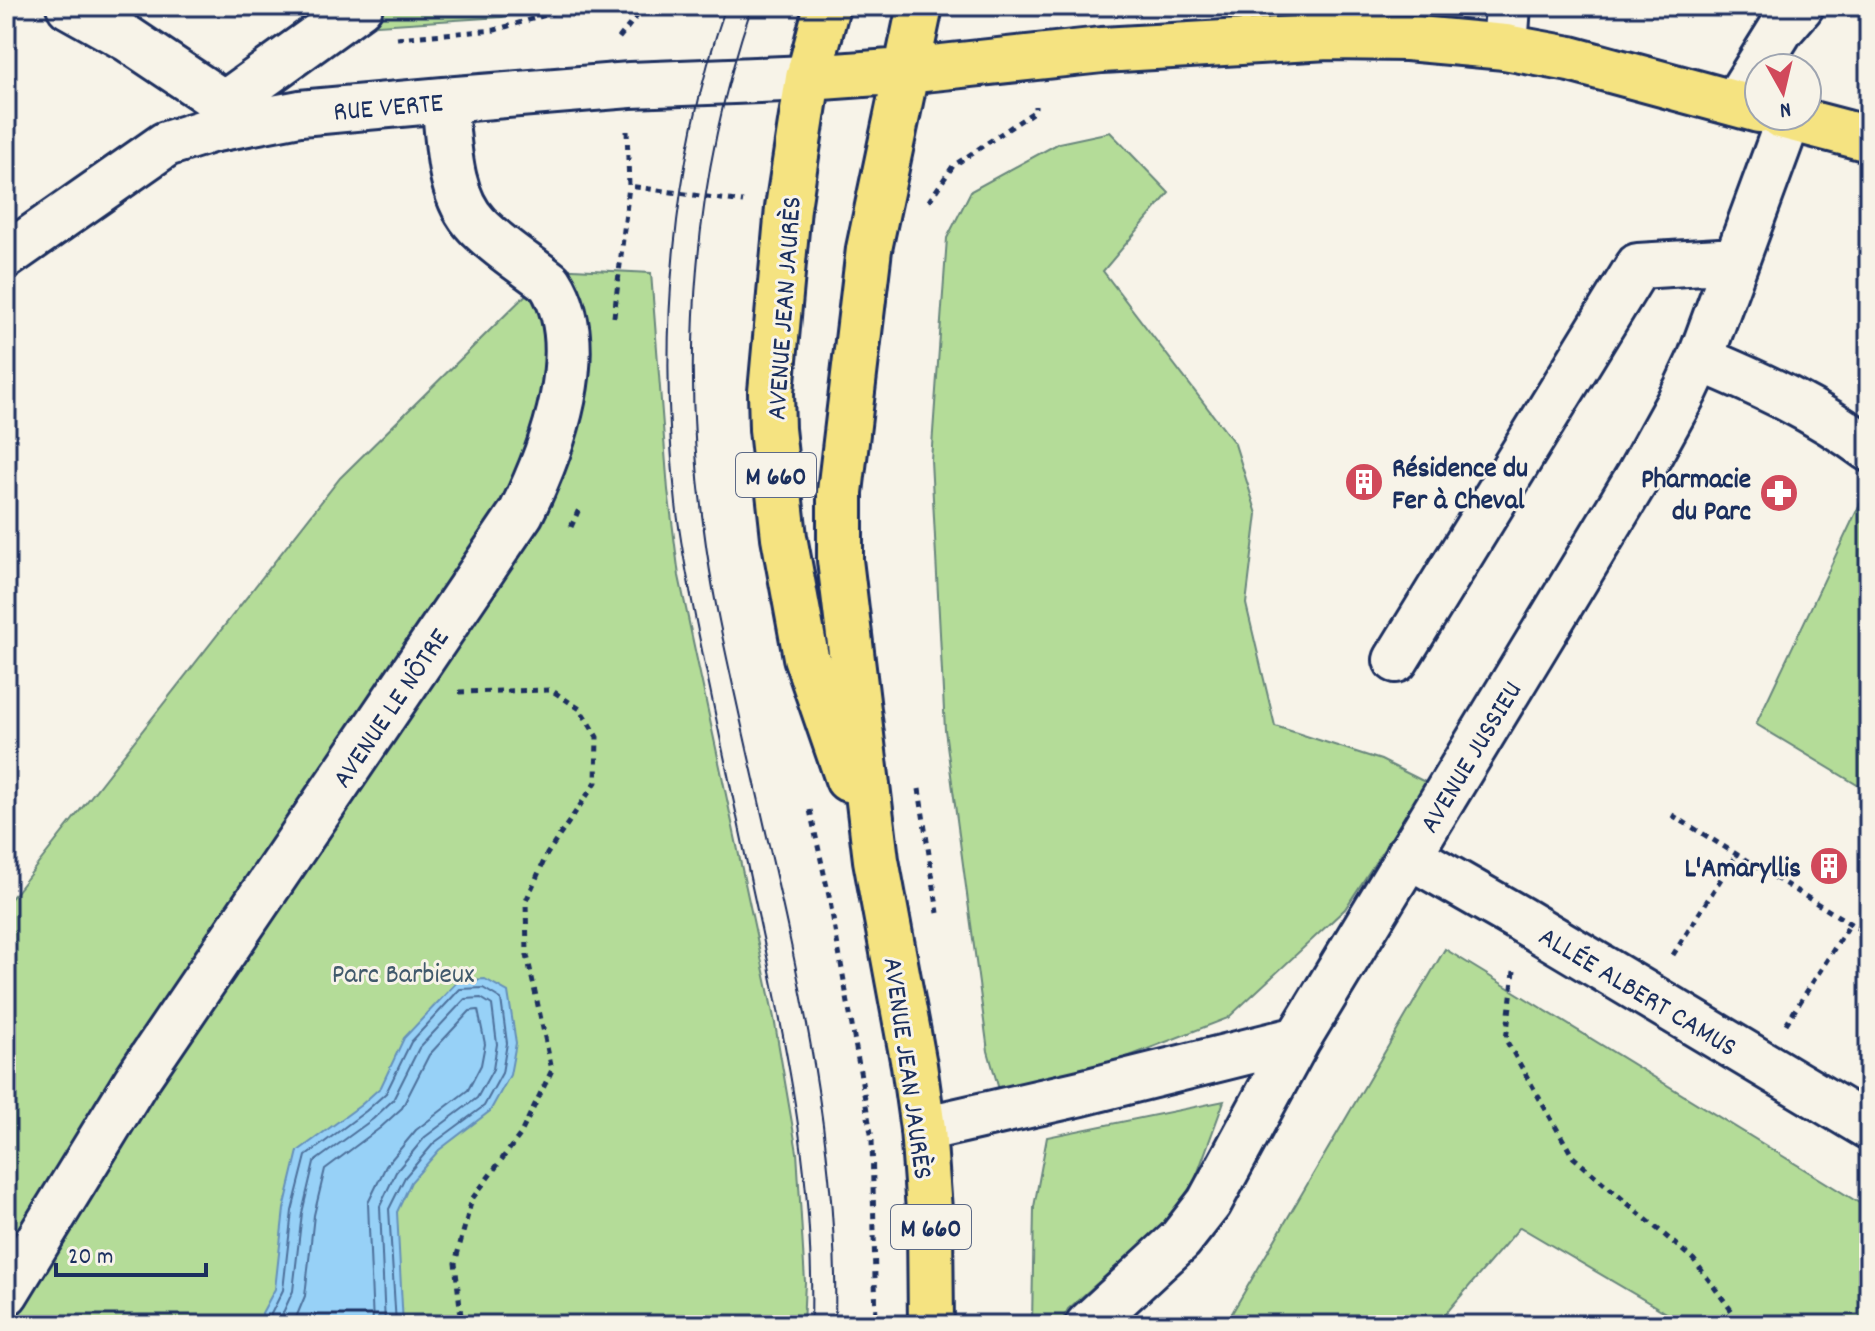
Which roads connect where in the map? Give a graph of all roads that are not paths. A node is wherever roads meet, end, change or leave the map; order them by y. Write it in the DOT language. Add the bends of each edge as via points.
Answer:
graph roads {
  1 [pos="69,6"];
  2 [pos="827,6"];
  3 [pos="920,6"];
  4 [pos="1801,6"];
  5 [pos="371,22"];
  6 [pos="1507,26"];
  7 [pos="1777,52"];
  8 [pos="905,71"];
  9 [pos="808,78"];
  10 [pos="444,100"];
  11 [pos="1743,106"];
  12 [pos="238,113"];
  13 [pos="1823,127"];
  14 [pos="1762,132"];
  15 [pos="1869,139"];
  16 [pos="6,256"];
  17 [pos="1736,260"];
  18 [pos="1700,359"];
  19 [pos="1869,449"];
  20 [pos="1396,660"];
  21 [pos="1408,855"];
  22 [pos="876,860"];
  23 [pos="1298,1039"];
  24 [pos="1869,1127"];
  25 [pos="923,1129"];
  26 [pos="6,1293"];
  27 [pos="931,1325"];
  28 [pos="1088,1325"];
  1 -- 12 [label="street"];
  2 -- 9 [label="main road, M 660"];
  3 -- 8 [label="main road, M 660"];
  4 -- 7 [label="street, AVENUE JUSSIEU" via="1781,29"];
  5 -- 12 [label="street"];
  6 -- 8 [label="main road" via="1407,38 1328,37 1034,56"];
  6 -- 11 [label="main road" via="1615,70"];
  8 -- 9 [label="main road"];
  8 -- 22 [label="main road, AVENUE JEAN JAURÈS / M 660" via="869,249 840,492 840,560"];
  9 -- 10 [label="street, RUE VERTE"];
  9 -- 22 [label="main road, AVENUE JEAN JAURÈS / M 660" via="788,208 771,392 775,468 806,657"];
  10 -- 12 [label="street, RUE VERTE"];
  10 -- 26 [label="street, AVENUE LE NÔTRE" via="454,176 467,213 559,296 568,360 550,449 521,513 136,1081"];
  12 -- 16 [label="street, RUE VERTE" via="211,130 166,144"];
  13 -- 15 [label="main road"];
  14 -- 17 [label="street, AVENUE JUSSIEU"];
  17 -- 18 [label="street, AVENUE JUSSIEU"];
  17 -- 20 [label="street" via="1638,266"];
  18 -- 19 [label="street" via="1794,401"];
  18 -- 21 [label="street, AVENUE JUSSIEU" via="1665,431"];
  21 -- 23 [label="street, AVENUE JUSSIEU"];
  21 -- 24 [label="street, ALLÉE ALBERT CAMUS"];
  22 -- 25 [label="main road, AVENUE JEAN JAURÈS / M 660"];
  23 -- 25 [label="street"];
  23 -- 28 [label="street, AVENUE JUSSIEU" via="1209,1203 1180,1240"];
  25 -- 27 [label="main road, AVENUE JEAN JAURÈS / M 660"];
}
